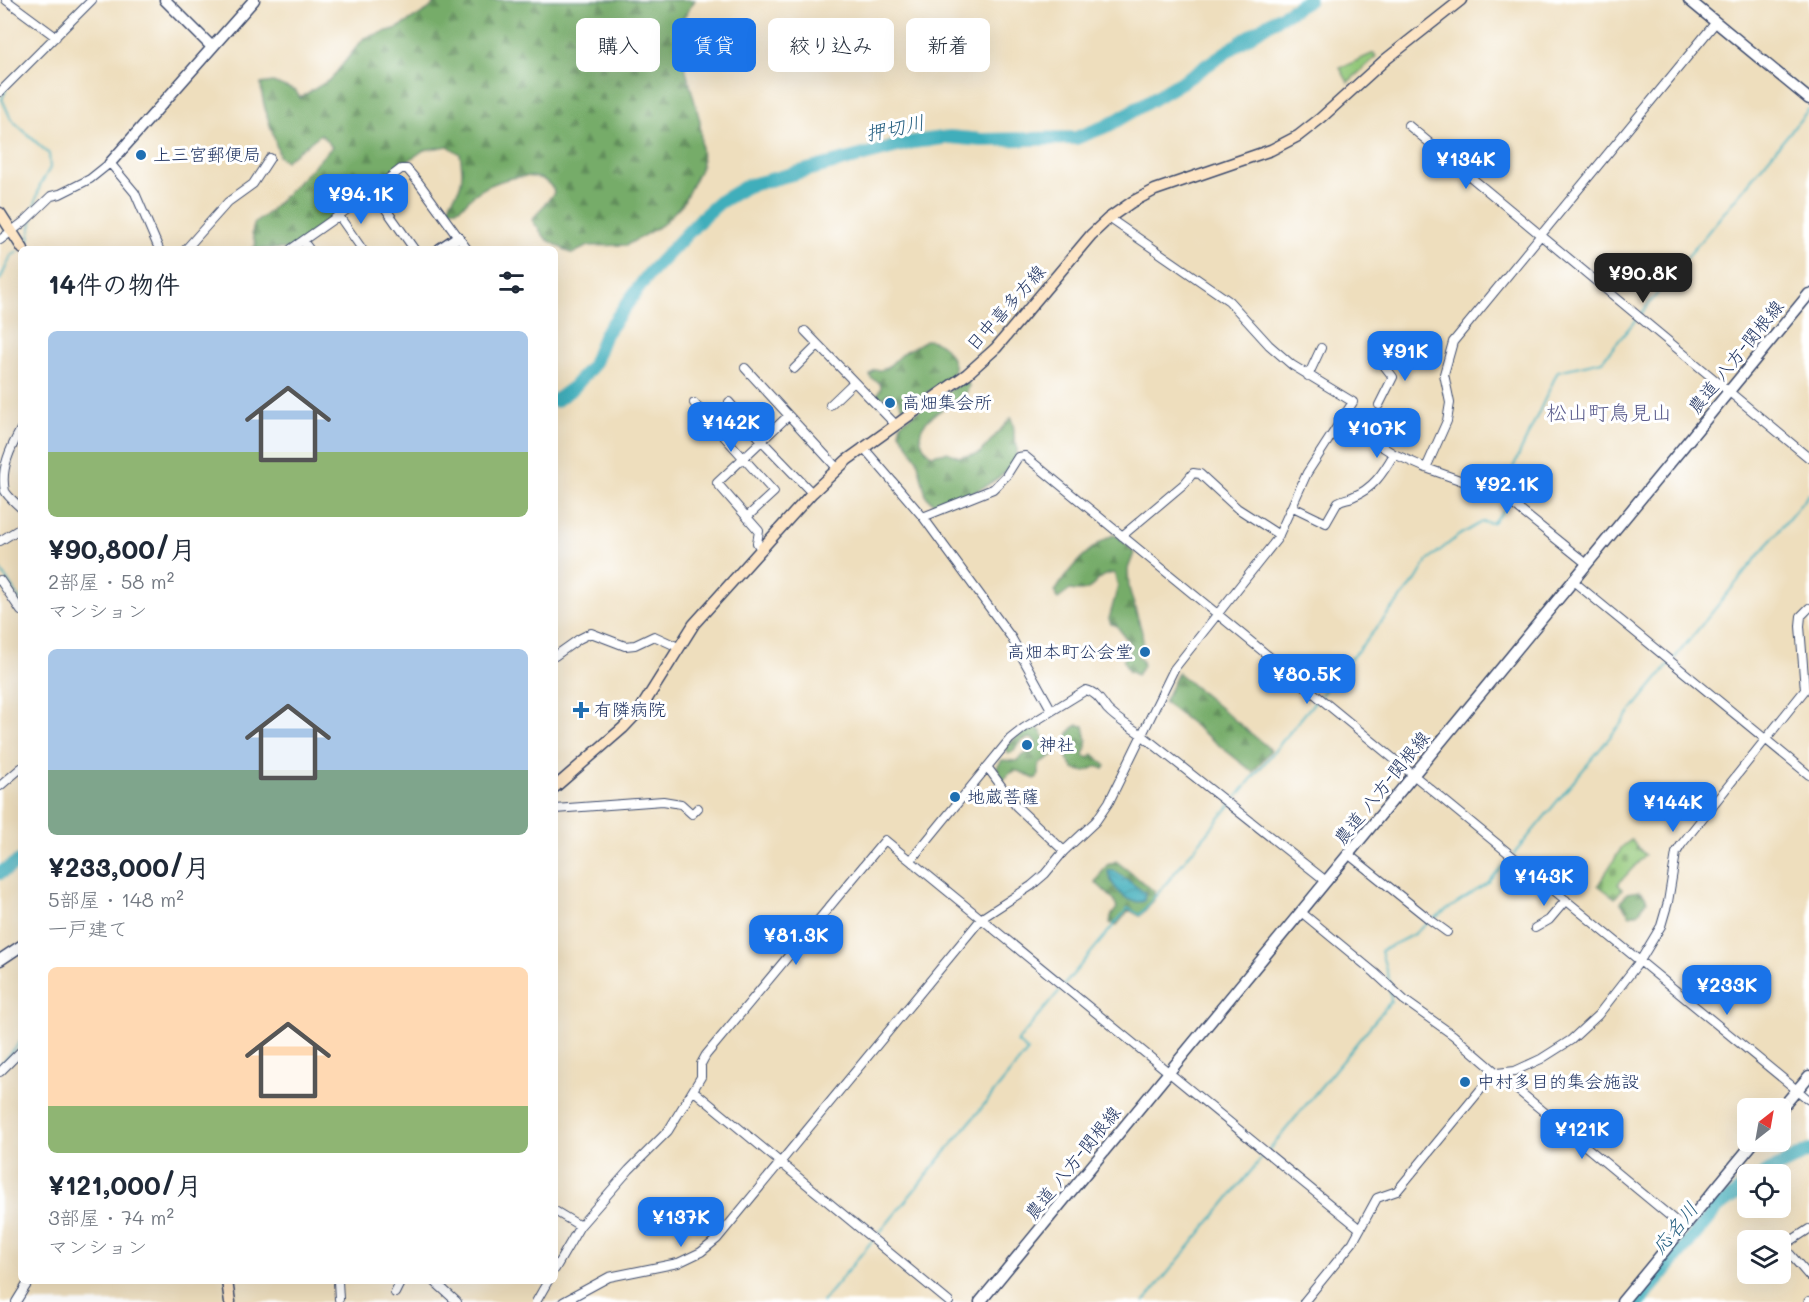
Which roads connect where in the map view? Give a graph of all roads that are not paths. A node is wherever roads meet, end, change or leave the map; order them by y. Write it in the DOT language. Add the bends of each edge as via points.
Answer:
graph roads {
  1 [pos="6,0"];
  2 [pos="92,0"];
  3 [pos="165,0"];
  4 [pos="254,0"];
  5 [pos="1461,0"];
  6 [pos="1689,0"];
  7 [pos="1716,22"];
  8 [pos="56,37"];
  9 [pos="212,47"];
  10 [pos="0,92"];
  11 [pos="1809,99"];
  12 [pos="1408,125"];
  13 [pos="270,158"];
  14 [pos="110,163"];
  15 [pos="373,190"];
  16 [pos="0,213"];
  17 [pos="339,216"];
  18 [pos="1109,218"];
  19 [pos="12,231"];
  20 [pos="1540,236"];
  21 [pos="458,237"];
  22 [pos="0,240"];
  23 [pos="303,241"];
  24 [pos="21,246"];
  25 [pos="158,246"];
  26 [pos="189,246"];
  27 [pos="296,246"];
  28 [pos="307,246"];
  29 [pos="360,246"];
  30 [pos="412,246"];
  31 [pos="444,246"];
  32 [pos="465,246"];
  33 [pos="1809,294"];
  34 [pos="805,331"];
  35 [pos="818,345"];
  36 [pos="1321,348"];
  37 [pos="1382,363"];
  38 [pos="745,368"];
  39 [pos="794,369"];
  40 [pos="1308,376"];
  41 [pos="854,382"];
  42 [pos="1729,392"];
  43 [pos="729,402"];
  44 [pos="694,403"];
  45 [pos="830,405"];
  46 [pos="1379,405"];
  47 [pos="788,416"];
  48 [pos="1342,422"];
  49 [pos="895,424"];
  50 [pos="18,434"];
  51 [pos="762,441"];
  52 [pos="863,447"];
  53 [pos="1394,454"];
  54 [pos="744,457"];
  55 [pos="1809,458"];
  56 [pos="3,459"];
  57 [pos="1426,468"];
  58 [pos="838,469"];
  59 [pos="812,493"];
  60 [pos="18,505"];
  61 [pos="1293,507"];
  62 [pos="748,516"];
  63 [pos="922,517"];
  64 [pos="18,530"];
  65 [pos="1280,535"];
  66 [pos="1122,536"];
  67 [pos="0,541"];
  68 [pos="761,549"];
  69 [pos="1587,564"];
  70 [pos="0,580"];
  71 [pos="1574,581"];
  72 [pos="18,607"];
  73 [pos="1809,608"];
  74 [pos="1217,615"];
  75 [pos="678,647"];
  76 [pos="558,654"];
  77 [pos="1052,711"];
  78 [pos="1143,736"];
  79 [pos="1766,740"];
  80 [pos="988,768"];
  81 [pos="18,771"];
  82 [pos="1413,775"];
  83 [pos="1809,775"];
  84 [pos="558,784"];
  85 [pos="0,786"];
  86 [pos="699,808"];
  87 [pos="558,809"];
  88 [pos="1064,851"];
  89 [pos="1348,854"];
  90 [pos="911,861"];
  91 [pos="1326,881"];
  92 [pos="1566,900"];
  93 [pos="1301,912"];
  94 [pos="982,918"];
  95 [pos="1535,928"];
  96 [pos="1447,932"];
  97 [pos="18,948"];
  98 [pos="0,960"];
  99 [pos="1640,961"];
  100 [pos="18,1055"];
  101 [pos="0,1072"];
  102 [pos="1169,1072"];
  103 [pos="1497,1073"];
  104 [pos="1809,1076"];
  105 [pos="1797,1090"];
  106 [pos="694,1091"];
  107 [pos="1790,1098"];
  108 [pos="1809,1100"];
  109 [pos="1746,1152"];
  110 [pos="780,1163"];
  111 [pos="558,1213"];
  112 [pos="580,1226"];
  113 [pos="1683,1227"];
  114 [pos="1360,1229"];
  115 [pos="1809,1229"];
  116 [pos="558,1264"];
  117 [pos="1809,1276"];
  118 [pos="27,1284"];
  119 [pos="227,1284"];
  120 [pos="338,1284"];
  121 [pos="400,1284"];
  122 [pos="439,1284"];
  123 [pos="546,1284"];
  124 [pos="395,1293"];
  125 [pos="339,1299"];
  126 [pos="16,1302"];
  127 [pos="230,1302"];
  128 [pos="457,1302"];
  129 [pos="536,1302"];
  130 [pos="562,1302"];
  131 [pos="948,1302"];
  132 [pos="980,1302"];
  133 [pos="1304,1302"];
  134 [pos="1622,1302"];
  1 -- 8 [label="street"];
  2 -- 8 [label="street"];
  3 -- 9 [label="street"];
  4 -- 9 [label="street"];
  5 -- 18 [label="main road, 日中喜多方線" via="1298,136 1271,150 1155,190"];
  6 -- 7 [label="street"];
  7 -- 11 [label="street"];
  7 -- 20 [label="street"];
  8 -- 10 [label="street"];
  9 -- 14 [label="street"];
  12 -- 20 [label="street"];
  13 -- 26 [label="street" via="254,184 228,202"];
  14 -- 19 [label="street" via="90,179 51,196"];
  14 -- 25 [label="street" via="135,193"];
  15 -- 17 [label="street"];
  15 -- 21 [label="street" via="401,169 407,169"];
  15 -- 30 [label="street"];
  16 -- 19 [label="main road"];
  17 -- 23 [label="street"];
  17 -- 29 [label="street"];
  18 -- 40 [label="street" via="1229,301 1269,345"];
  18 -- 49 [label="main road, 日中喜多方線" via="996,348 967,374"];
  19 -- 22 [label="street"];
  19 -- 24 [label="main road"];
  20 -- 42 [label="street"];
  20 -- 57 [label="street" via="1453,342 1444,374 1450,403 1447,421"];
  21 -- 31 [label="street"];
  21 -- 32 [label="street"];
  23 -- 27 [label="street"];
  23 -- 28 [label="street"];
  33 -- 42 [label="street, 農道 八方-関根線"];
  34 -- 35 [label="street"];
  35 -- 39 [label="street"];
  35 -- 41 [label="street"];
  36 -- 40 [label="street"];
  37 -- 46 [label="street" via="1393,377"];
  38 -- 47 [label="street"];
  40 -- 48 [label="street" via="1353,402"];
  41 -- 45 [label="street"];
  41 -- 49 [label="street"];
  42 -- 55 [label="street"];
  42 -- 69 [label="street, 農道 八方-関根線"];
  43 -- 51 [label="street"];
  44 -- 54 [label="street"];
  47 -- 51 [label="street"];
  47 -- 58 [label="street"];
  48 -- 53 [label="street"];
  48 -- 61 [label="street" via="1316,457"];
  49 -- 52 [label="main road, 日中喜多方線"];
  50 -- 56 [label="street"];
  51 -- 54 [label="street"];
  51 -- 59 [label="street"];
  52 -- 58 [label="main road, 日中喜多方線"];
  52 -- 63 [label="street"];
  53 -- 57 [label="street"];
  53 -- 61 [label="street" via="1375,483 1338,502 1326,523"];
  54 -- 62 [label="street" via="774,492"];
  54 -- 62 [label="street" via="717,483"];
  56 -- 60 [label="street" via="6,493"];
  57 -- 69 [label="street" via="1496,493"];
  58 -- 59 [label="main road, 日中喜多方線"];
  59 -- 68 [label="main road, 日中喜多方線"];
  61 -- 65 [label="street"];
  62 -- 68 [label="street" via="759,531 757,543"];
  63 -- 66 [label="street" via="993,489 1018,457 1025,456"];
  63 -- 77 [label="street" via="1011,637"];
  64 -- 67 [label="street"];
  65 -- 66 [label="street" via="1237,508 1200,474 1194,473"];
  65 -- 74 [label="street"];
  66 -- 74 [label="street"];
  68 -- 75 [label="main road, 日中喜多方線"];
  69 -- 71 [label="street, 農道 八方-関根線"];
  70 -- 72 [label="street"];
  71 -- 79 [label="street"];
  71 -- 82 [label="street, 農道 八方-関根線"];
  73 -- 79 [label="street" via="1801,616 1800,626 1805,690"];
  74 -- 78 [label="street" via="1174,669"];
  74 -- 82 [label="street"];
  75 -- 76 [label="street" via="654,636 625,646 591,633"];
  75 -- 84 [label="main road, 日中喜多方線" via="633,718"];
  77 -- 78 [label="street" via="1089,690 1118,719"];
  77 -- 80 [label="street" via="1010,739"];
  78 -- 88 [label="street" via="1096,821"];
  78 -- 91 [label="street"];
  79 -- 83 [label="street"];
  79 -- 99 [label="street" via="1676,853 1663,918"];
  80 -- 88 [label="street" via="1016,806"];
  80 -- 90 [label="street"];
  81 -- 85 [label="street"];
  82 -- 89 [label="street, 農道 八方-関根線"];
  82 -- 92 [label="street"];
  86 -- 87 [label="street" via="692,814 681,804 663,801"];
  88 -- 94 [label="street" via="1031,886"];
  89 -- 91 [label="street, 農道 八方-関根線"];
  89 -- 96 [label="street"];
  90 -- 94 [label="street"];
  90 -- 106 [label="street" via="885,840 706,1055"];
  91 -- 93 [label="street, 農道 八方-関根線"];
  92 -- 95 [label="street" via="1549,920"];
  92 -- 99 [label="street"];
  93 -- 102 [label="street, 農道 八方-関根線"];
  93 -- 103 [label="street"];
  94 -- 102 [label="street"];
  94 -- 110 [label="street"];
  97 -- 98 [label="street"];
  99 -- 103 [label="street" via="1598,1015 1570,1040 1515,1071"];
  99 -- 105 [label="street"];
  100 -- 101 [label="street"];
  102 -- 114 [label="street"];
  102 -- 132 [label="street, 農道 八方-関根線"];
  103 -- 113 [label="street"];
  103 -- 114 [label="street" via="1397,1191 1377,1198"];
  104 -- 105 [label="street"];
  105 -- 107 [label="street"];
  105 -- 108 [label="street"];
  106 -- 110 [label="street"];
  106 -- 112 [label="street" via="668,1131"];
  109 -- 113 [label="street"];
  110 -- 130 [label="street" via="717,1239 701,1252 678,1263 609,1277"];
  110 -- 131 [label="street"];
  111 -- 112 [label="street"];
  112 -- 116 [label="street"];
  113 -- 134 [label="street"];
  114 -- 133 [label="street"];
  115 -- 117 [label="street" via="1783,1246"];
  118 -- 126 [label="street"];
  119 -- 127 [label="main road"];
  120 -- 125 [label="street"];
  121 -- 124 [label="street"];
  122 -- 128 [label="street"];
  123 -- 129 [label="street"];
}
